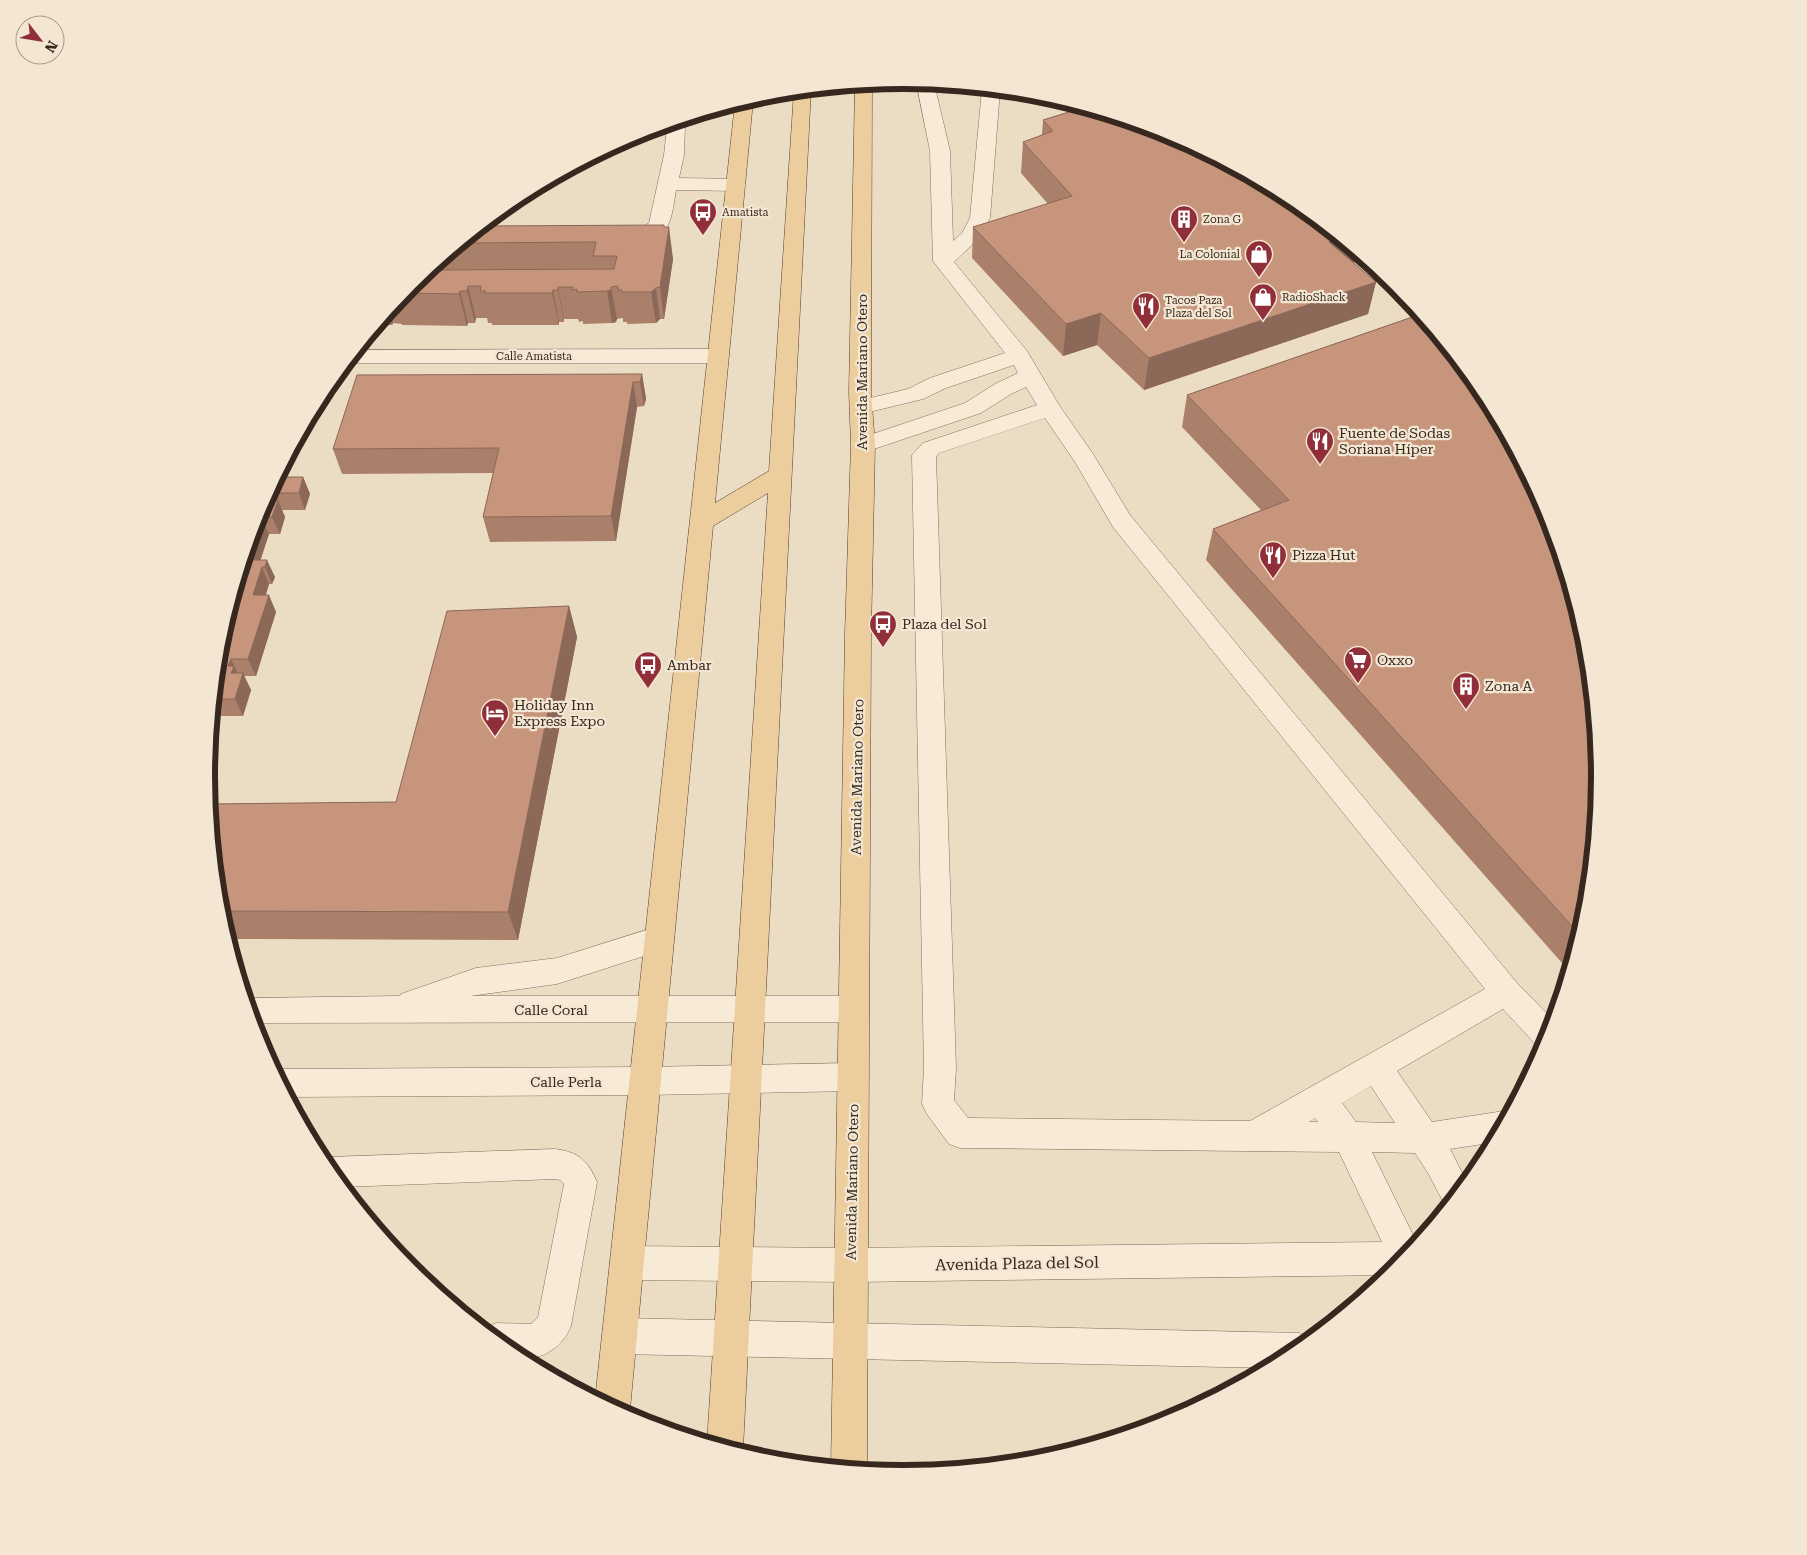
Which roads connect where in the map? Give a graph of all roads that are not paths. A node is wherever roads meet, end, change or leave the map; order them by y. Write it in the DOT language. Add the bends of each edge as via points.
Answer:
graph roads {
  1 [pos="864,90"];
  2 [pos="927,90"];
  3 [pos="991,95"];
  4 [pos="803,97"];
  5 [pos="743,108"];
  6 [pos="676,127"];
  7 [pos="669,184"];
  8 [pos="736,185"];
  9 [pos="604,234"];
  10 [pos="943,261"];
  11 [pos="718,356"];
  12 [pos="358,357"];
  13 [pos="1036,383"];
  14 [pos="861,400"];
  15 [pos="863,445"];
  16 [pos="781,475"];
  17 [pos="701,522"];
  18 [pos="659,939"];
  19 [pos="1506,992"];
  20 [pos="854,1009"];
  21 [pos="255,1010"];
  22 [pos="393,1010"];
  23 [pos="652,1010"];
  24 [pos="750,1010"];
  25 [pos="1544,1031"];
  26 [pos="1376,1067"];
  27 [pos="853,1077"];
  28 [pos="746,1080"];
  29 [pos="645,1081"];
  30 [pos="287,1083"];
  31 [pos="1320,1099"];
  32 [pos="1497,1127"];
  33 [pos="1254,1136"];
  34 [pos="1348,1137"];
  35 [pos="1424,1138"];
  36 [pos="339,1172"];
  37 [pos="1454,1191"];
  38 [pos="1404,1251"];
  39 [pos="1397,1258"];
  40 [pos="627,1263"];
  41 [pos="735,1264"];
  42 [pos="851,1265"];
  43 [pos="620,1336"];
  44 [pos="731,1338"];
  45 [pos="850,1340"];
  46 [pos="508,1341"];
  47 [pos="1285,1351"];
  48 [pos="613,1401"];
  49 [pos="725,1443"];
  50 [pos="849,1464"];
  1 -- 14 [label="main road, Avenida Mariano Otero"];
  2 -- 10 [label="street" via="940,151"];
  3 -- 10 [label="street" via="980,218 970,236"];
  4 -- 16 [label="main road"];
  5 -- 8 [label="main road"];
  6 -- 7 [label="street"];
  7 -- 8 [label="street"];
  7 -- 9 [label="street" via="656,229 642,234"];
  8 -- 11 [label="main road"];
  10 -- 13 [label="street"];
  11 -- 12 [label="street, Calle Amatista"];
  11 -- 17 [label="main road"];
  13 -- 14 [label="street" via="938,383 915,394"];
  13 -- 15 [label="street" via="1003,389 973,408"];
  13 -- 19 [label="street" via="1121,520"];
  13 -- 33 [label="street" via="924,455 938,1104 960,1133"];
  14 -- 15 [label="main road, Avenida Mariano Otero"];
  15 -- 20 [label="main road, Avenida Mariano Otero"];
  16 -- 17 [label="main road"];
  16 -- 24 [label="main road"];
  17 -- 18 [label="main road"];
  18 -- 22 [label="street" via="557,970 476,981"];
  18 -- 23 [label="main road"];
  19 -- 25 [label="street"];
  19 -- 26 [label="street"];
  20 -- 24 [label="street, Calle Coral"];
  20 -- 27 [label="main road, Avenida Mariano Otero"];
  21 -- 22 [label="street, Calle Coral"];
  22 -- 23 [label="street, Calle Coral"];
  23 -- 24 [label="street, Calle Coral"];
  23 -- 29 [label="main road"];
  24 -- 28 [label="main road"];
  26 -- 31 [label="street"];
  26 -- 35 [label="street"];
  27 -- 28 [label="street, Calle Perla"];
  27 -- 42 [label="main road, Avenida Mariano Otero"];
  28 -- 29 [label="street, Calle Perla"];
  28 -- 41 [label="main road"];
  29 -- 30 [label="street, Calle Perla"];
  29 -- 40 [label="main road"];
  31 -- 33 [label="street"];
  31 -- 34 [label="street"];
  32 -- 35 [label="street"];
  33 -- 34 [label="street"];
  34 -- 35 [label="street"];
  34 -- 38 [label="street"];
  35 -- 37 [label="street"];
  36 -- 46 [label="street" via="555,1164 573,1169 581,1182 554,1326 535,1341"];
  39 -- 42 [label="street, Avenida Plaza del Sol"];
  40 -- 41 [label="street, Avenida Plaza del Sol"];
  40 -- 43 [label="main road"];
  41 -- 42 [label="street, Avenida Plaza del Sol"];
  41 -- 44 [label="main road"];
  42 -- 45 [label="main road, Avenida Mariano Otero"];
  43 -- 44 [label="street"];
  43 -- 48 [label="main road"];
  44 -- 45 [label="street"];
  44 -- 49 [label="main road"];
  45 -- 47 [label="street"];
  45 -- 50 [label="main road, Avenida Mariano Otero"];
}
